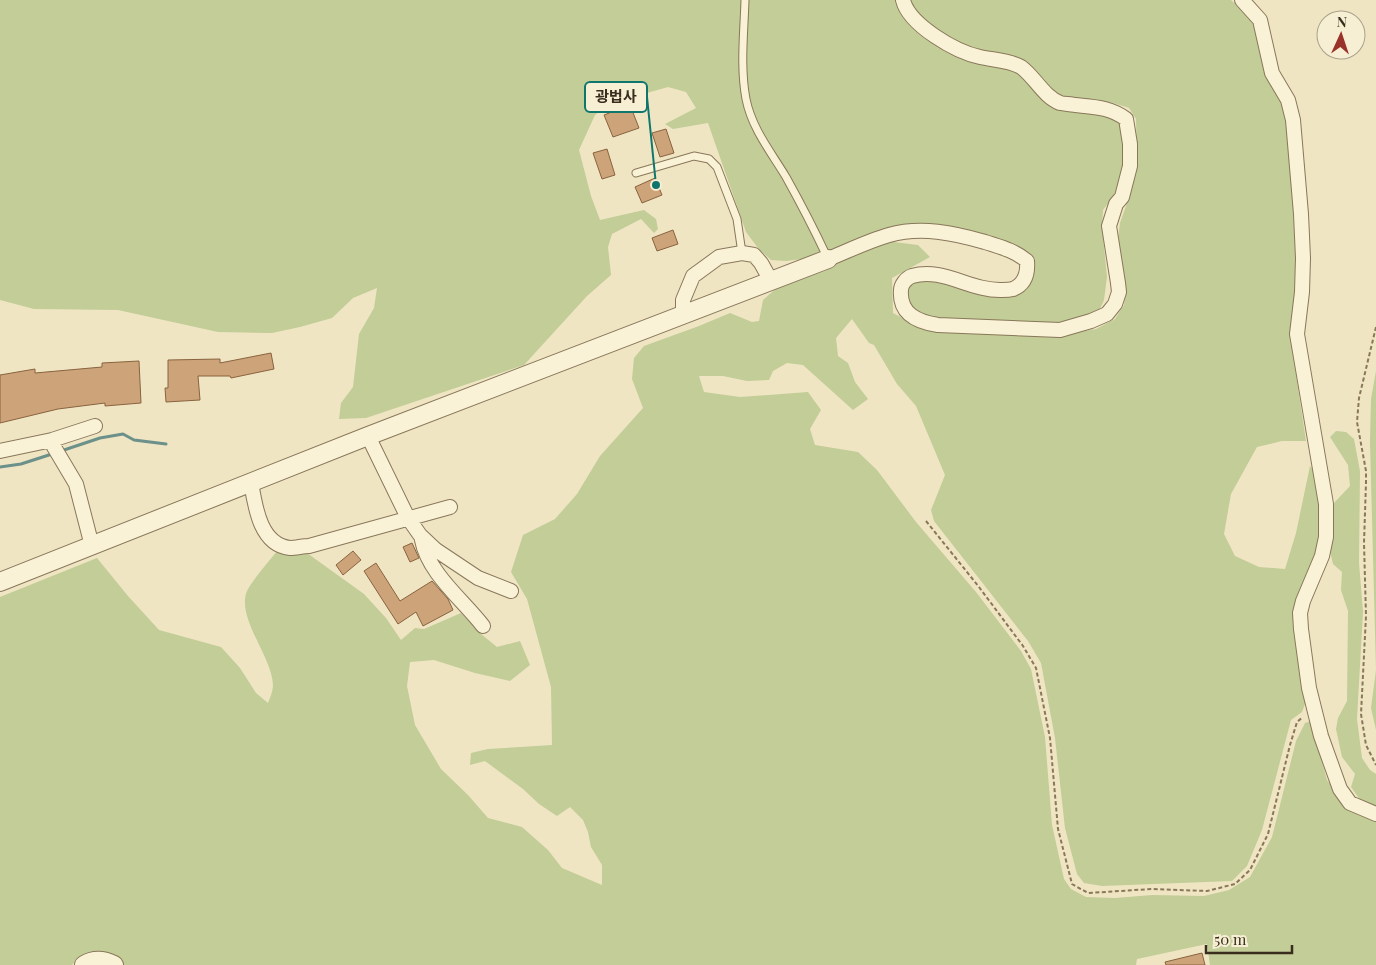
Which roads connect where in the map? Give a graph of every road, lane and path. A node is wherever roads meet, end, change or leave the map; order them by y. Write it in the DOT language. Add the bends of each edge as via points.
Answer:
graph roads {
  1 [pos="745,0"];
  2 [pos="903,0"];
  3 [pos="1242,0"];
  4 [pos="636,173"];
  5 [pos="742,252"];
  6 [pos="828,259"];
  7 [pos="771,281"];
  8 [pos="683,314"];
  9 [pos="1376,327"];
  10 [pos="95,426"];
  11 [pos="368,436"];
  12 [pos="55,447"];
  13 [pos="0,451"];
  14 [pos="251,482"];
  15 [pos="450,507"];
  16 [pos="408,518"];
  17 [pos="926,521"];
  18 [pos="421,536"];
  19 [pos="92,546"];
  20 [pos="0,582"];
  21 [pos="511,591"];
  22 [pos="483,626"];
  23 [pos="1314,707"];
  24 [pos="1376,765"];
  25 [pos="1376,814"];
  26 [pos="84,965"];
  27 [pos="114,965"];
  1 -- 6 [label="lane" via="743,74 746,100 762,140 786,177"];
  2 -- 6 [label="street" via="915,20 952,47 1019,66 1062,104 1116,111 1126,119 1130,166 1109,226 1118,283 1115,304 1107,314 1091,322 1060,330 923,323 909,314 900,301 901,287 908,277 925,273 976,288 1011,290 1022,284 1027,260 1017,252 937,232 891,234"];
  3 -- 23 [label="street" via="1260,20 1272,73 1288,100 1293,120 1303,258 1297,334 1327,521 1322,556 1300,613"];
  4 -- 5 [label="lane" via="694,156 709,158 717,167 737,220"];
  5 -- 7 [label="street" via="754,255"];
  5 -- 8 [label="street" via="719,257 693,276 683,300"];
  6 -- 7 [label="street"];
  7 -- 8 [label="street"];
  8 -- 11 [label="street"];
  9 -- 24 [label="path" via="1359,398 1357,422 1366,471 1366,616 1361,714 1366,745"];
  10 -- 12 [label="street"];
  11 -- 14 [label="street"];
  11 -- 16 [label="street"];
  12 -- 13 [label="street"];
  12 -- 19 [label="street" via="76,484"];
  14 -- 16 [label="street" via="262,526 271,539 290,548 310,546"];
  14 -- 19 [label="street"];
  15 -- 16 [label="street"];
  16 -- 18 [label="street"];
  17 -- 23 [label="path" via="1023,646 1036,668 1050,738 1058,829 1072,884 1088,893 1152,889 1208,891 1235,884 1250,870 1268,834 1298,722"];
  18 -- 21 [label="street" via="478,578"];
  18 -- 22 [label="street" via="423,548 439,574"];
  19 -- 20 [label="street"];
  23 -- 25 [label="street" via="1340,789 1350,803"];
  26 -- 27 [label="street" via="91,961"];
}
